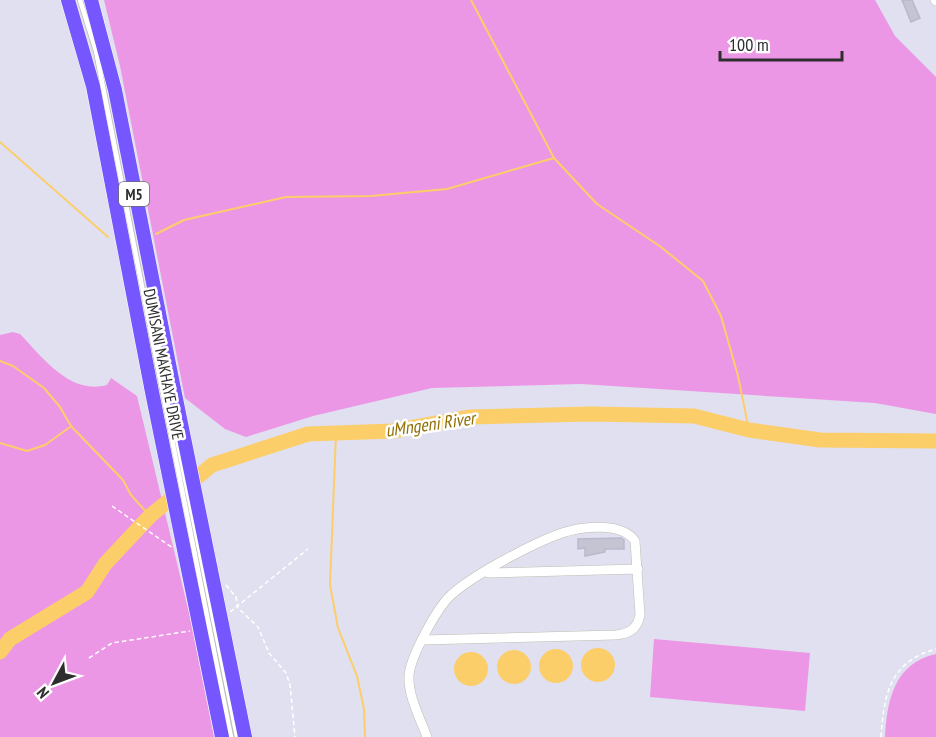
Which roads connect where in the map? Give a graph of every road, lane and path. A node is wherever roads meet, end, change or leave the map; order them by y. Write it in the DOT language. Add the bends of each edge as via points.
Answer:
graph roads {
  1 [pos="68,0"];
  2 [pos="80,0"];
  3 [pos="91,0"];
  4 [pos="149,322"];
  5 [pos="112,506"];
  6 [pos="173,548"];
  7 [pos="308,549"];
  8 [pos="638,569"];
  9 [pos="485,573"];
  10 [pos="231,589"];
  11 [pos="238,608"];
  12 [pos="191,631"];
  13 [pos="423,640"];
  14 [pos="936,649"];
  15 [pos="89,658"];
  16 [pos="222,737"];
  17 [pos="231,737"];
  18 [pos="237,737"];
  19 [pos="245,737"];
  20 [pos="295,737"];
  21 [pos="427,737"];
  22 [pos="880,737"];
  1 -- 16 [label="main road, DUMISANI MAKHAYE DRIVE / M5, bridge" via="93,86"];
  2 -- 4 [label="lane" via="96,51"];
  3 -- 19 [label="main road, DUMISANI MAKHAYE DRIVE / M5, bridge" via="116,90"];
  4 -- 17 [label="lane, bridge"];
  4 -- 18 [label="lane, bridge" via="157,340"];
  5 -- 6 [label="path"];
  7 -- 11 [label="path"];
  8 -- 9 [label="street"];
  8 -- 9 [label="street" via="632,537 617,529 588,529 556,536"];
  8 -- 13 [label="street" via="639,622 630,632"];
  9 -- 13 [label="street" via="444,602"];
  10 -- 11 [label="path"];
  11 -- 20 [label="path" via="258,627 269,652 286,673"];
  12 -- 15 [label="path" via="112,643"];
  13 -- 21 [label="street" via="409,676"];
  14 -- 22 [label="path" via="909,662 894,678 885,696"];
}
